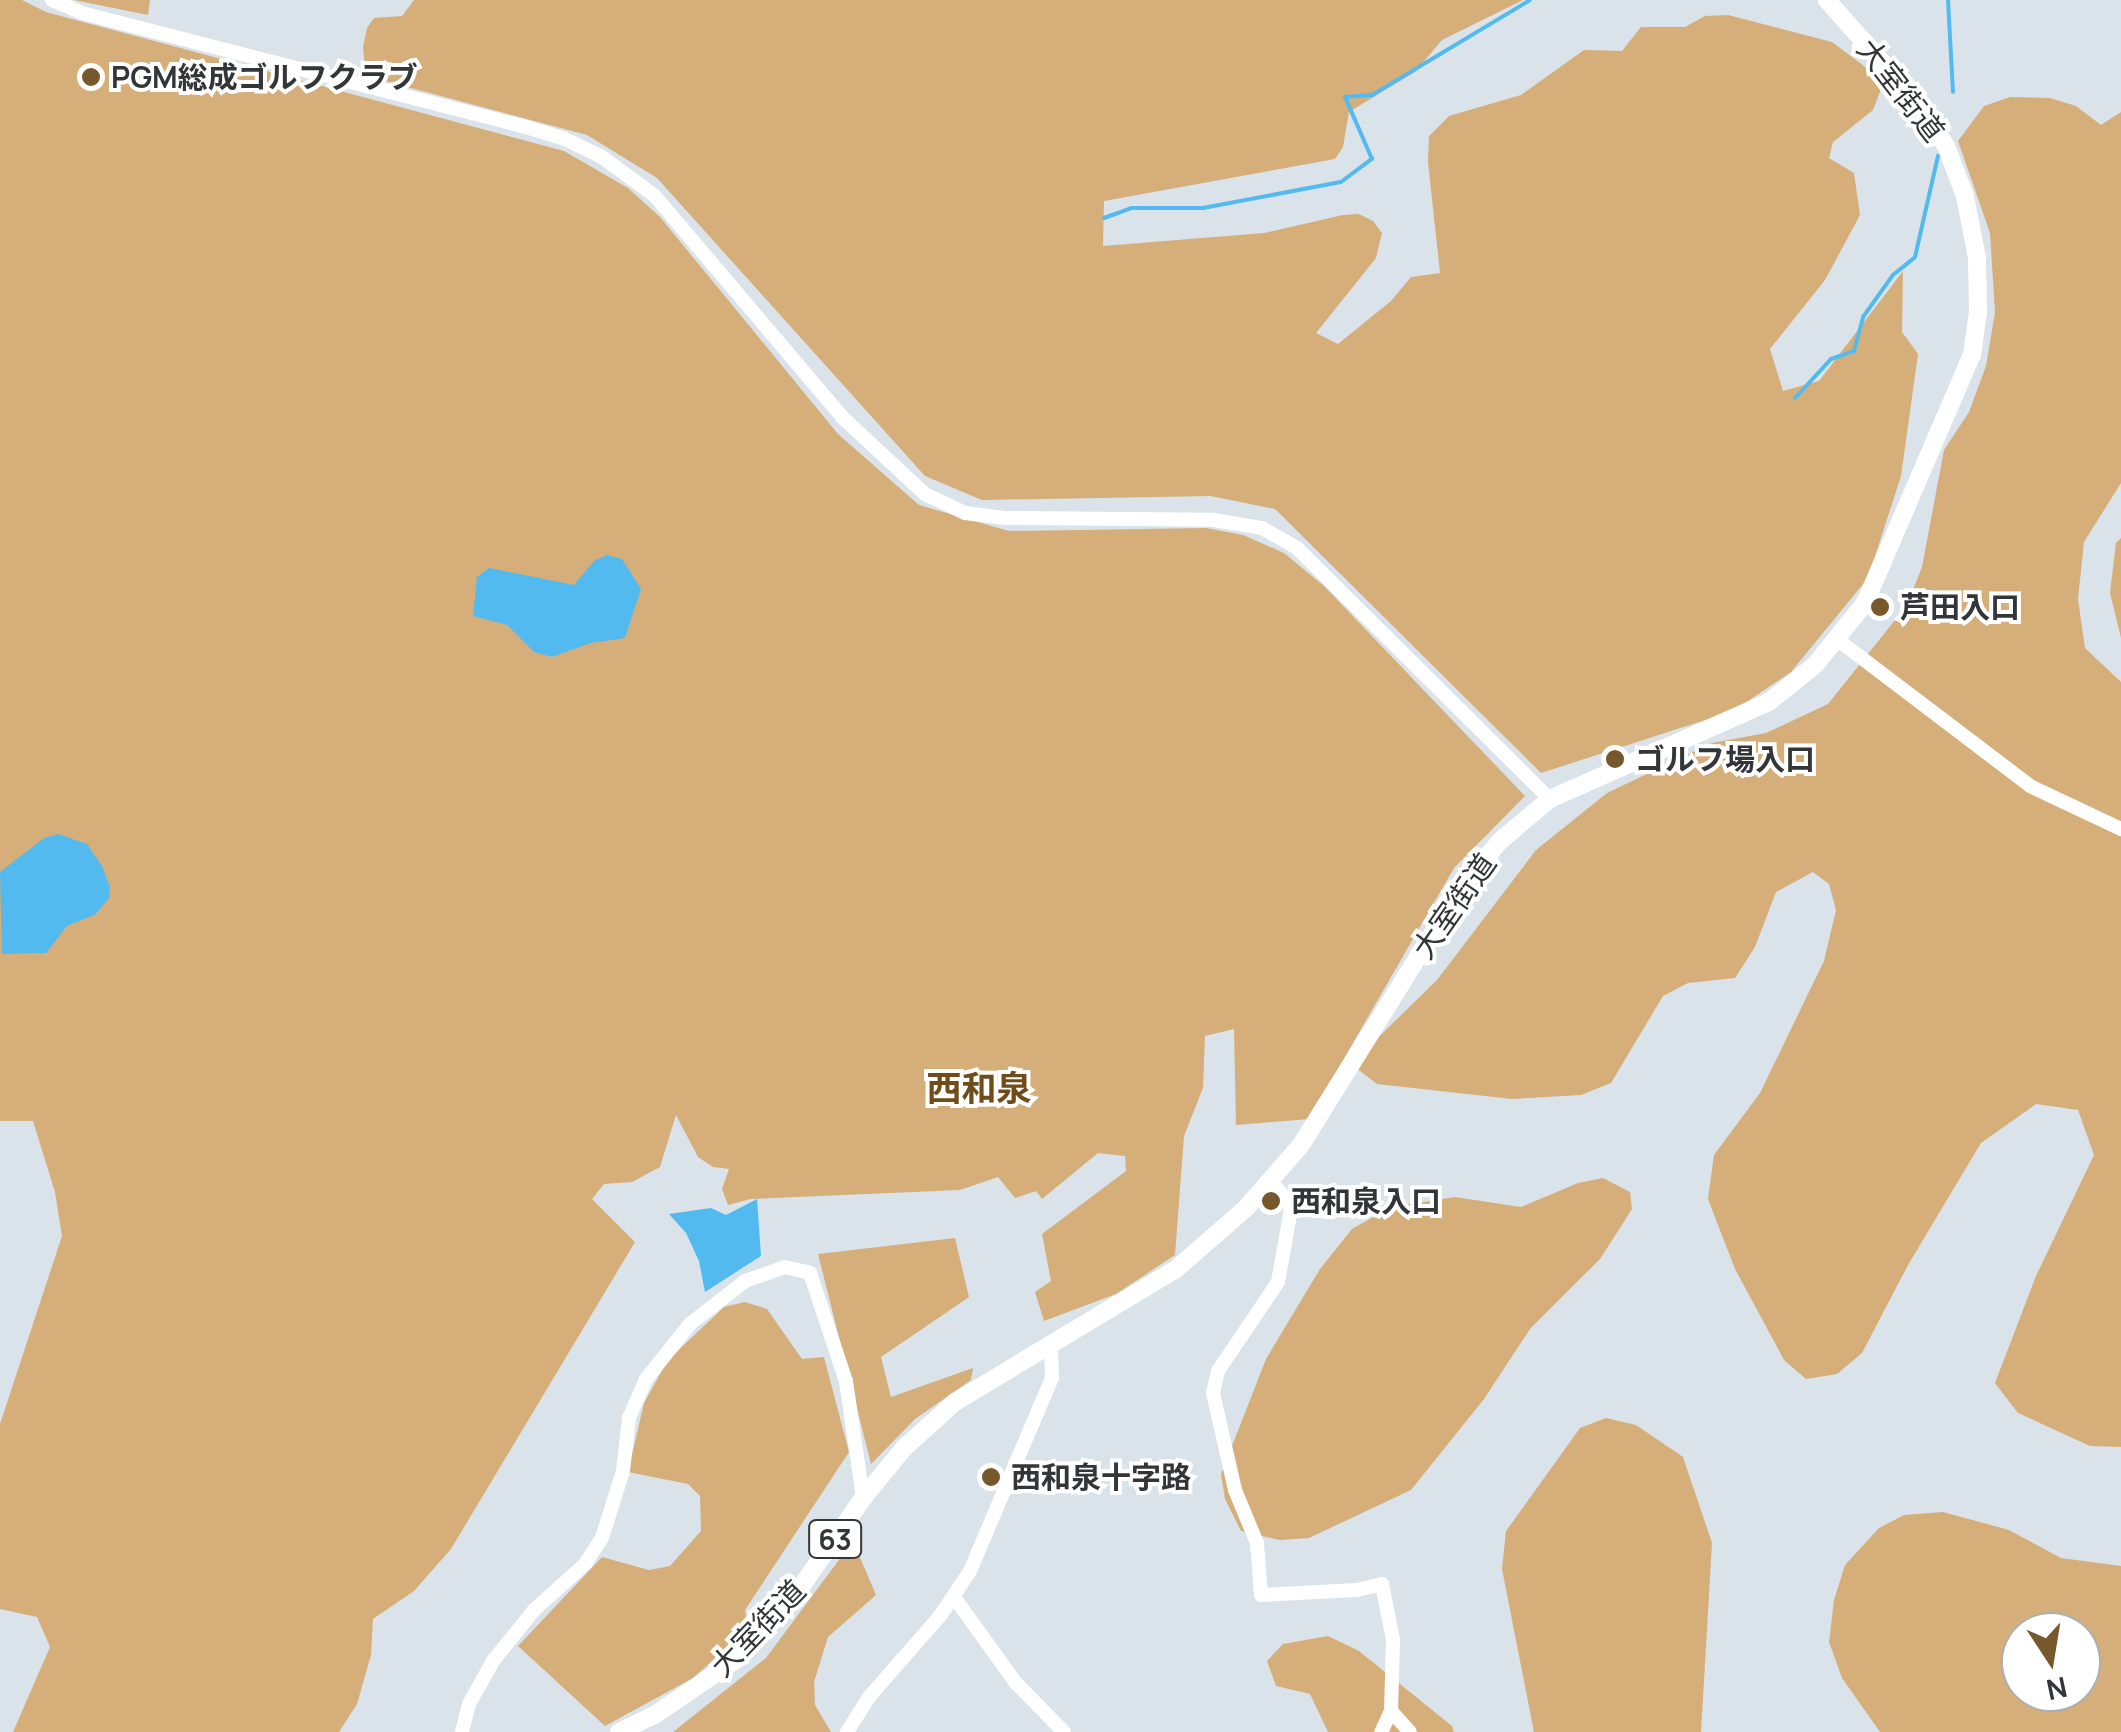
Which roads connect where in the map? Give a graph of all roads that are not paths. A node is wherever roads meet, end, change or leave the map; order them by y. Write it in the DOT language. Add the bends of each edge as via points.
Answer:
graph roads {
  1 [pos="52,0"];
  2 [pos="1827,0"];
  3 [pos="1838,640"];
  4 [pos="1550,799"];
  5 [pos="2121,829"];
  6 [pos="1271,1182"];
  7 [pos="1050,1344"];
  8 [pos="863,1498"];
  9 [pos="954,1597"];
  10 [pos="1392,1710"];
  11 [pos="462,1732"];
  12 [pos="619,1732"];
  13 [pos="847,1732"];
  14 [pos="1064,1732"];
  15 [pos="1381,1732"];
  16 [pos="1410,1732"];
  1 -- 4 [label="street" via="522,126 602,157 654,196 842,418 925,494 966,512 1006,518 1214,520 1262,528 1298,548"];
  2 -- 3 [label="main road, 大室街道 / 63" via="1913,97 1946,146 1977,258 1978,312 1962,387 1882,572"];
  3 -- 4 [label="main road, 大室街道 / 63" via="1769,702"];
  3 -- 5 [label="street" via="2030,786"];
  4 -- 6 [label="main road, 大室街道 / 63" via="1491,850 1462,886 1342,1084"];
  6 -- 7 [label="main road, 大室街道 / 63" via="1175,1270"];
  6 -- 10 [label="street" via="1292,1210 1278,1282 1214,1382 1235,1490 1257,1543 1262,1595 1382,1584 1393,1640"];
  7 -- 8 [label="main road, 大室街道 / 63" via="955,1402"];
  7 -- 9 [label="street" via="1052,1378 1034,1426"];
  8 -- 11 [label="street" via="846,1381 810,1273 786,1267 744,1281 690,1324 646,1378 629,1418 623,1470 602,1538 494,1661 469,1704"];
  8 -- 12 [label="main road, 大室街道 / 63" via="791,1601 740,1656"];
  9 -- 13 [label="street"];
  9 -- 14 [label="street" via="1015,1682"];
  10 -- 15 [label="street"];
  10 -- 16 [label="street"];
}
